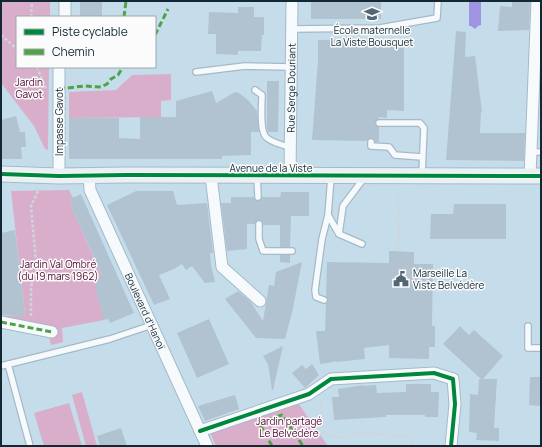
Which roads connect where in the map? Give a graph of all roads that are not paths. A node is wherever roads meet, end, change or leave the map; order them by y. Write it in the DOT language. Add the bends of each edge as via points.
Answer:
graph roads {
  1 [pos="65,1"];
  2 [pos="292,1"];
  3 [pos="438,1"];
  4 [pos="537,1"];
  5 [pos="65,16"];
  6 [pos="292,30"];
  7 [pos="291,67"];
  8 [pos="59,68"];
  9 [pos="196,72"];
  10 [pos="255,90"];
  11 [pos="379,123"];
  12 [pos="371,142"];
  13 [pos="290,147"];
  14 [pos="536,152"];
  15 [pos="422,156"];
  16 [pos="3,171"];
  17 [pos="89,175"];
  18 [pos="59,176"];
  19 [pos="211,176"];
  20 [pos="257,176"];
  21 [pos="290,176"];
  22 [pos="331,176"];
  23 [pos="365,176"];
  24 [pos="535,176"];
  25 [pos="422,177"];
  26 [pos="258,196"];
  27 [pos="328,215"];
  28 [pos="259,224"];
  29 [pos="339,234"];
  30 [pos="362,244"];
  31 [pos="292,252"];
  32 [pos="324,300"];
  33 [pos="260,301"];
  34 [pos="1,322"];
  35 [pos="152,325"];
  36 [pos="528,326"];
  37 [pos="52,332"];
  38 [pos="541,348"];
  39 [pos="8,364"];
  40 [pos="1,366"];
  41 [pos="200,430"];
  42 [pos="30,446"];
  43 [pos="207,446"];
  44 [pos="451,446"];
  1 -- 5 [label="street"];
  2 -- 6 [label="street, Rue Serge Douriant"];
  3 -- 6 [label="lane" via="437,18 380,28"];
  4 -- 14 [label="street"];
  6 -- 7 [label="street, Rue Serge Douriant"];
  7 -- 9 [label="lane" via="245,66"];
  7 -- 13 [label="street, Rue Serge Douriant"];
  8 -- 18 [label="street, Impasse Gavot"];
  10 -- 13 [label="lane" via="262,95 262,129 265,137"];
  11 -- 15 [label="lane" via="420,123 424,128"];
  12 -- 15 [label="lane" via="371,146 389,147 395,155"];
  13 -- 21 [label="street, Rue Serge Douriant"];
  14 -- 24 [label="street"];
  15 -- 25 [label="lane"];
  16 -- 18 [label="street, Avenue de la Viste"];
  17 -- 18 [label="street, Avenue de la Viste"];
  17 -- 19 [label="street, Avenue de la Viste"];
  17 -- 35 [label="street, Boulevard d'Hanoï" via="90,190"];
  19 -- 20 [label="street, Avenue de la Viste"];
  19 -- 33 [label="street" via="222,267"];
  20 -- 21 [label="street, Avenue de la Viste"];
  20 -- 26 [label="lane"];
  21 -- 22 [label="street, Avenue de la Viste"];
  22 -- 23 [label="street, Avenue de la Viste"];
  22 -- 27 [label="lane"];
  23 -- 25 [label="street, Avenue de la Viste"];
  23 -- 29 [label="lane" via="343,206"];
  24 -- 25 [label="street, Avenue de la Viste"];
  27 -- 29 [label="lane"];
  27 -- 32 [label="lane" via="315,290 316,297"];
  28 -- 31 [label="lane" via="262,252"];
  29 -- 30 [label="lane"];
  34 -- 37 [label="street"];
  35 -- 39 [label="lane" via="110,339"];
  35 -- 41 [label="street, Boulevard d'Hanoï"];
  36 -- 38 [label="lane" via="528,348"];
  39 -- 40 [label="lane"];
  39 -- 42 [label="lane"];
  41 -- 43 [label="street, Boulevard d'Hanoï"];
  41 -- 44 [label="street" via="309,394 331,378 434,373 453,379 455,404"];
}
